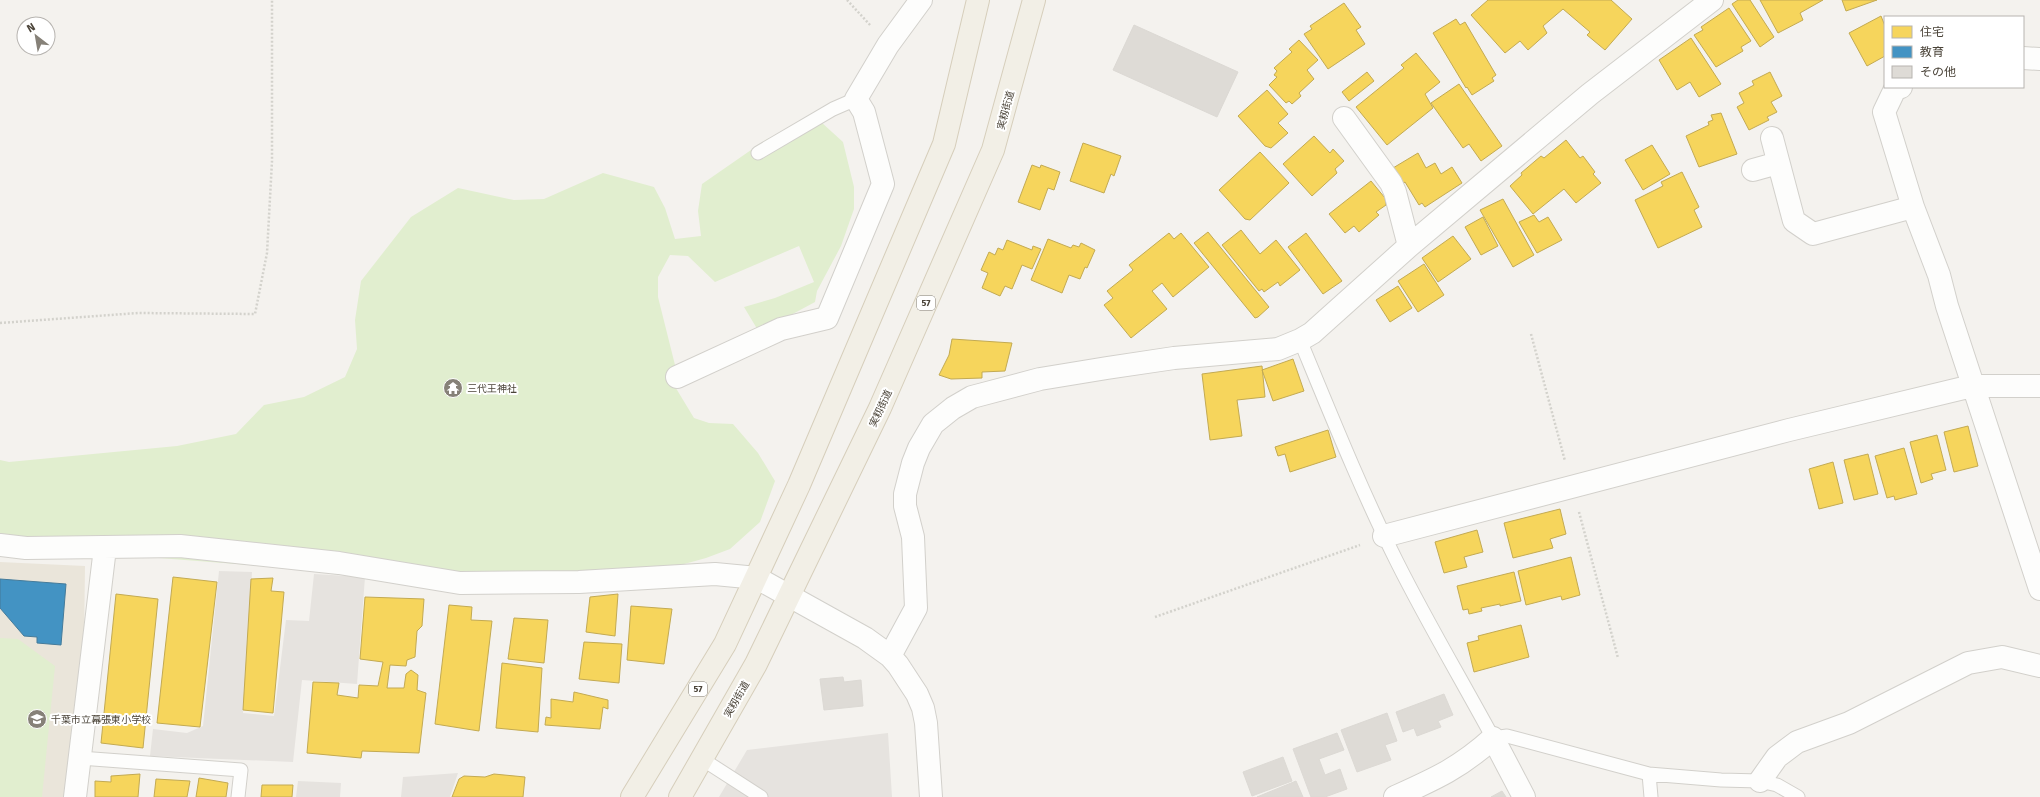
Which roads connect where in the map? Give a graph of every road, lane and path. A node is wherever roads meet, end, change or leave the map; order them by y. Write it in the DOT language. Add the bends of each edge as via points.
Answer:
graph roads {
  1 [pos="272,0"];
  2 [pos="848,0"];
  3 [pos="921,0"];
  4 [pos="978,0"];
  5 [pos="1034,0"];
  6 [pos="1712,0"];
  7 [pos="888,45"];
  8 [pos="2024,58"];
  9 [pos="2040,59"];
  10 [pos="1898,88"];
  11 [pos="856,99"];
  12 [pos="1344,118"];
  13 [pos="1772,138"];
  14 [pos="758,153"];
  15 [pos="1778,163"];
  16 [pos="1753,170"];
  17 [pos="1913,207"];
  18 [pos="1409,246"];
  19 [pos="0,323"];
  20 [pos="1531,334"];
  21 [pos="1300,340"];
  22 [pos="677,377"];
  23 [pos="1972,386"];
  24 [pos="2040,386"];
  25 [pos="1572,488"];
  26 [pos="1384,536"];
  27 [pos="0,545"];
  28 [pos="105,548"];
  29 [pos="757,578"];
  30 [pos="2040,589"];
  31 [pos="790,596"];
  32 [pos="1155,617"];
  33 [pos="890,656"];
  34 [pos="1618,658"];
  35 [pos="2040,666"];
  36 [pos="1493,738"];
  37 [pos="80,758"];
  38 [pos="702,759"];
  39 [pos="1649,774"];
  40 [pos="1760,782"];
  41 [pos="75,797"];
  42 [pos="238,797"];
  43 [pos="632,797"];
  44 [pos="680,797"];
  45 [pos="761,797"];
  46 [pos="931,797"];
  47 [pos="1395,797"];
  48 [pos="1524,797"];
  49 [pos="1651,797"];
  50 [pos="1798,797"];
  1 -- 19 [label="path" via="272,169 267,252 255,314 138,313"];
  2 -- 7 [label="path"];
  3 -- 7 [label="street"];
  4 -- 29 [label="main road, 57" via="944,144 799,486"];
  5 -- 31 [label="main road, 実籾街道 / 57" via="993,150 880,408"];
  6 -- 18 [label="street" via="1590,94"];
  7 -- 11 [label="street"];
  8 -- 9 [label="street"];
  10 -- 17 [label="street" via="1895,89 1884,112"];
  11 -- 14 [label="lane" via="833,109"];
  11 -- 22 [label="street" via="864,112 883,184 827,318 781,329"];
  12 -- 18 [label="street" via="1393,188"];
  13 -- 15 [label="street"];
  15 -- 16 [label="street"];
  15 -- 17 [label="street" via="1794,221 1813,234"];
  17 -- 23 [label="street" via="1939,275 1943,296"];
  18 -- 21 [label="street" via="1312,333"];
  20 -- 25 [label="path"];
  21 -- 26 [label="lane"];
  21 -- 33 [label="street" via="1278,349 1174,358 1040,379 972,397 942,415 933,424 919,448 905,494 907,518 913,537 916,608"];
  23 -- 24 [label="street"];
  23 -- 25 [label="street" via="1789,430"];
  23 -- 30 [label="street"];
  25 -- 26 [label="street"];
  25 -- 34 [label="path"];
  26 -- 32 [label="path"];
  26 -- 36 [label="lane" via="1430,626"];
  27 -- 28 [label="street" via="26,548"];
  28 -- 29 [label="street" via="180,546 339,563 460,583 579,582 715,574"];
  28 -- 37 [label="street"];
  29 -- 31 [label="street"];
  29 -- 43 [label="main road, 57" via="725,644"];
  31 -- 33 [label="street" via="866,638"];
  31 -- 38 [label="main road, 実籾街道 / 57" via="756,664"];
  33 -- 46 [label="street" via="906,675 923,708"];
  35 -- 40 [label="street" via="2002,657 1968,663 1849,722 1797,742 1777,757"];
  36 -- 39 [label="lane" via="1507,736"];
  36 -- 47 [label="street" via="1445,775"];
  36 -- 48 [label="street"];
  37 -- 41 [label="street"];
  37 -- 42 [label="lane" via="241,770"];
  38 -- 44 [label="main road, 実籾街道 / 57"];
  38 -- 45 [label="lane"];
  39 -- 40 [label="lane"];
  39 -- 49 [label="lane"];
  40 -- 50 [label="lane" via="1777,785"];
}
